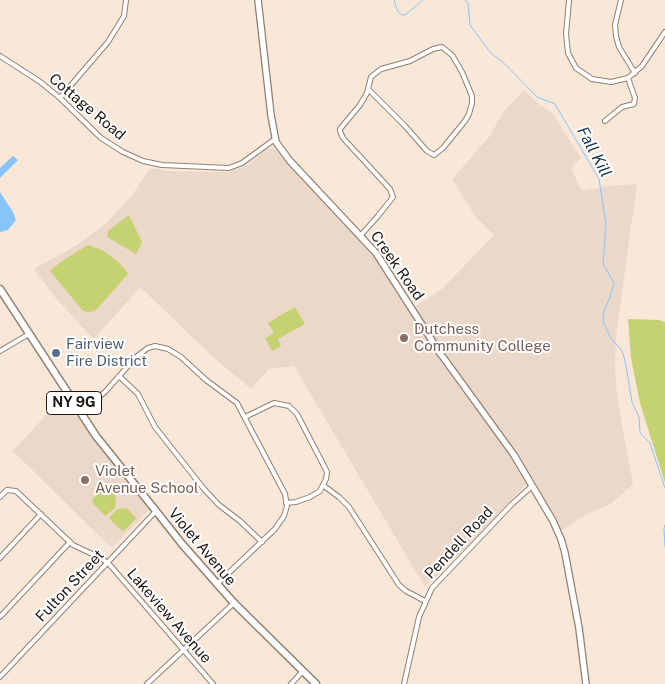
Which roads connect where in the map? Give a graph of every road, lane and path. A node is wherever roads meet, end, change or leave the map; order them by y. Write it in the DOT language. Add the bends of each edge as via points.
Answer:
graph roads {
  1 [pos="126,0"];
  2 [pos="258,0"];
  3 [pos="569,0"];
  4 [pos="621,0"];
  5 [pos="665,32"];
  6 [pos="659,41"];
  7 [pos="665,44"];
  8 [pos="0,56"];
  9 [pos="635,73"];
  10 [pos="628,78"];
  11 [pos="368,89"];
  12 [pos="60,98"];
  13 [pos="605,121"];
  14 [pos="275,139"];
  15 [pos="361,235"];
  16 [pos="0,289"];
  17 [pos="29,334"];
  18 [pos="0,351"];
  19 [pos="119,376"];
  20 [pos="79,411"];
  21 [pos="245,417"];
  22 [pos="324,486"];
  23 [pos="532,486"];
  24 [pos="0,497"];
  25 [pos="286,503"];
  26 [pos="156,511"];
  27 [pos="41,514"];
  28 [pos="70,542"];
  29 [pos="262,542"];
  30 [pos="0,558"];
  31 [pos="107,562"];
  32 [pos="217,584"];
  33 [pos="425,601"];
  34 [pos="234,603"];
  35 [pos="0,617"];
  36 [pos="184,650"];
  37 [pos="303,671"];
  38 [pos="0,677"];
  39 [pos="148,684"];
  40 [pos="213,684"];
  41 [pos="291,684"];
  42 [pos="316,684"];
  43 [pos="404,684"];
  44 [pos="586,684"];
  1 -- 12 [label="street" via="124,16 108,42"];
  2 -- 14 [label="street, Creek Road"];
  3 -- 10 [label="street" via="566,45 576,68 592,79 602,81"];
  4 -- 9 [label="street" via="615,25 616,36"];
  5 -- 6 [label="street"];
  6 -- 7 [label="street"];
  6 -- 9 [label="street"];
  8 -- 12 [label="street, Cottage Road"];
  9 -- 10 [label="street"];
  10 -- 13 [label="street" via="634,104 622,107"];
  11 -- 11 [label="street" via="431,154 437,154 459,130 469,114 472,96 452,55 442,47 376,72 370,77"];
  11 -- 15 [label="street" via="340,131 390,189 393,197"];
  12 -- 14 [label="street, Cottage Road" via="106,142 151,163 233,167"];
  14 -- 15 [label="street, Creek Road" via="290,161"];
  15 -- 23 [label="street, Creek Road" via="383,263 440,353 511,450"];
  16 -- 17 [label="main road, Violet Avenue / NY 9G"];
  17 -- 18 [label="street"];
  17 -- 20 [label="main road, Violet Avenue / NY 9G"];
  19 -- 20 [label="street" via="99,398"];
  19 -- 21 [label="street" via="142,352 155,346 168,349 234,400"];
  19 -- 29 [label="street" via="138,394 155,427 204,490"];
  20 -- 26 [label="main road, Violet Avenue / NY 9G"];
  21 -- 22 [label="street" via="274,403 292,407 324,466 327,475"];
  21 -- 25 [label="street" via="285,494"];
  22 -- 25 [label="street" via="310,497"];
  22 -- 33 [label="street" via="349,507 399,585"];
  23 -- 33 [label="street, Pendell Road" via="440,579"];
  23 -- 44 [label="street, Creek Road" via="562,543"];
  24 -- 27 [label="street" via="13,489"];
  25 -- 29 [label="street" via="280,522"];
  26 -- 31 [label="street, Fulton Street"];
  26 -- 32 [label="main road, Violet Avenue / NY 9G"];
  27 -- 28 [label="street"];
  27 -- 30 [label="street"];
  28 -- 31 [label="street"];
  28 -- 35 [label="street"];
  29 -- 32 [label="street"];
  31 -- 36 [label="street, Lakeview Avenue"];
  31 -- 38 [label="street, Fulton Street"];
  32 -- 34 [label="main road, Violet Avenue / NY 9G"];
  33 -- 43 [label="street, Pendell Road"];
  34 -- 36 [label="street"];
  34 -- 37 [label="main road, Violet Avenue / NY 9G"];
  36 -- 39 [label="street"];
  36 -- 40 [label="street, Lakeview Avenue"];
  37 -- 41 [label="street"];
  37 -- 42 [label="main road, Violet Avenue / NY 9G"];
}
